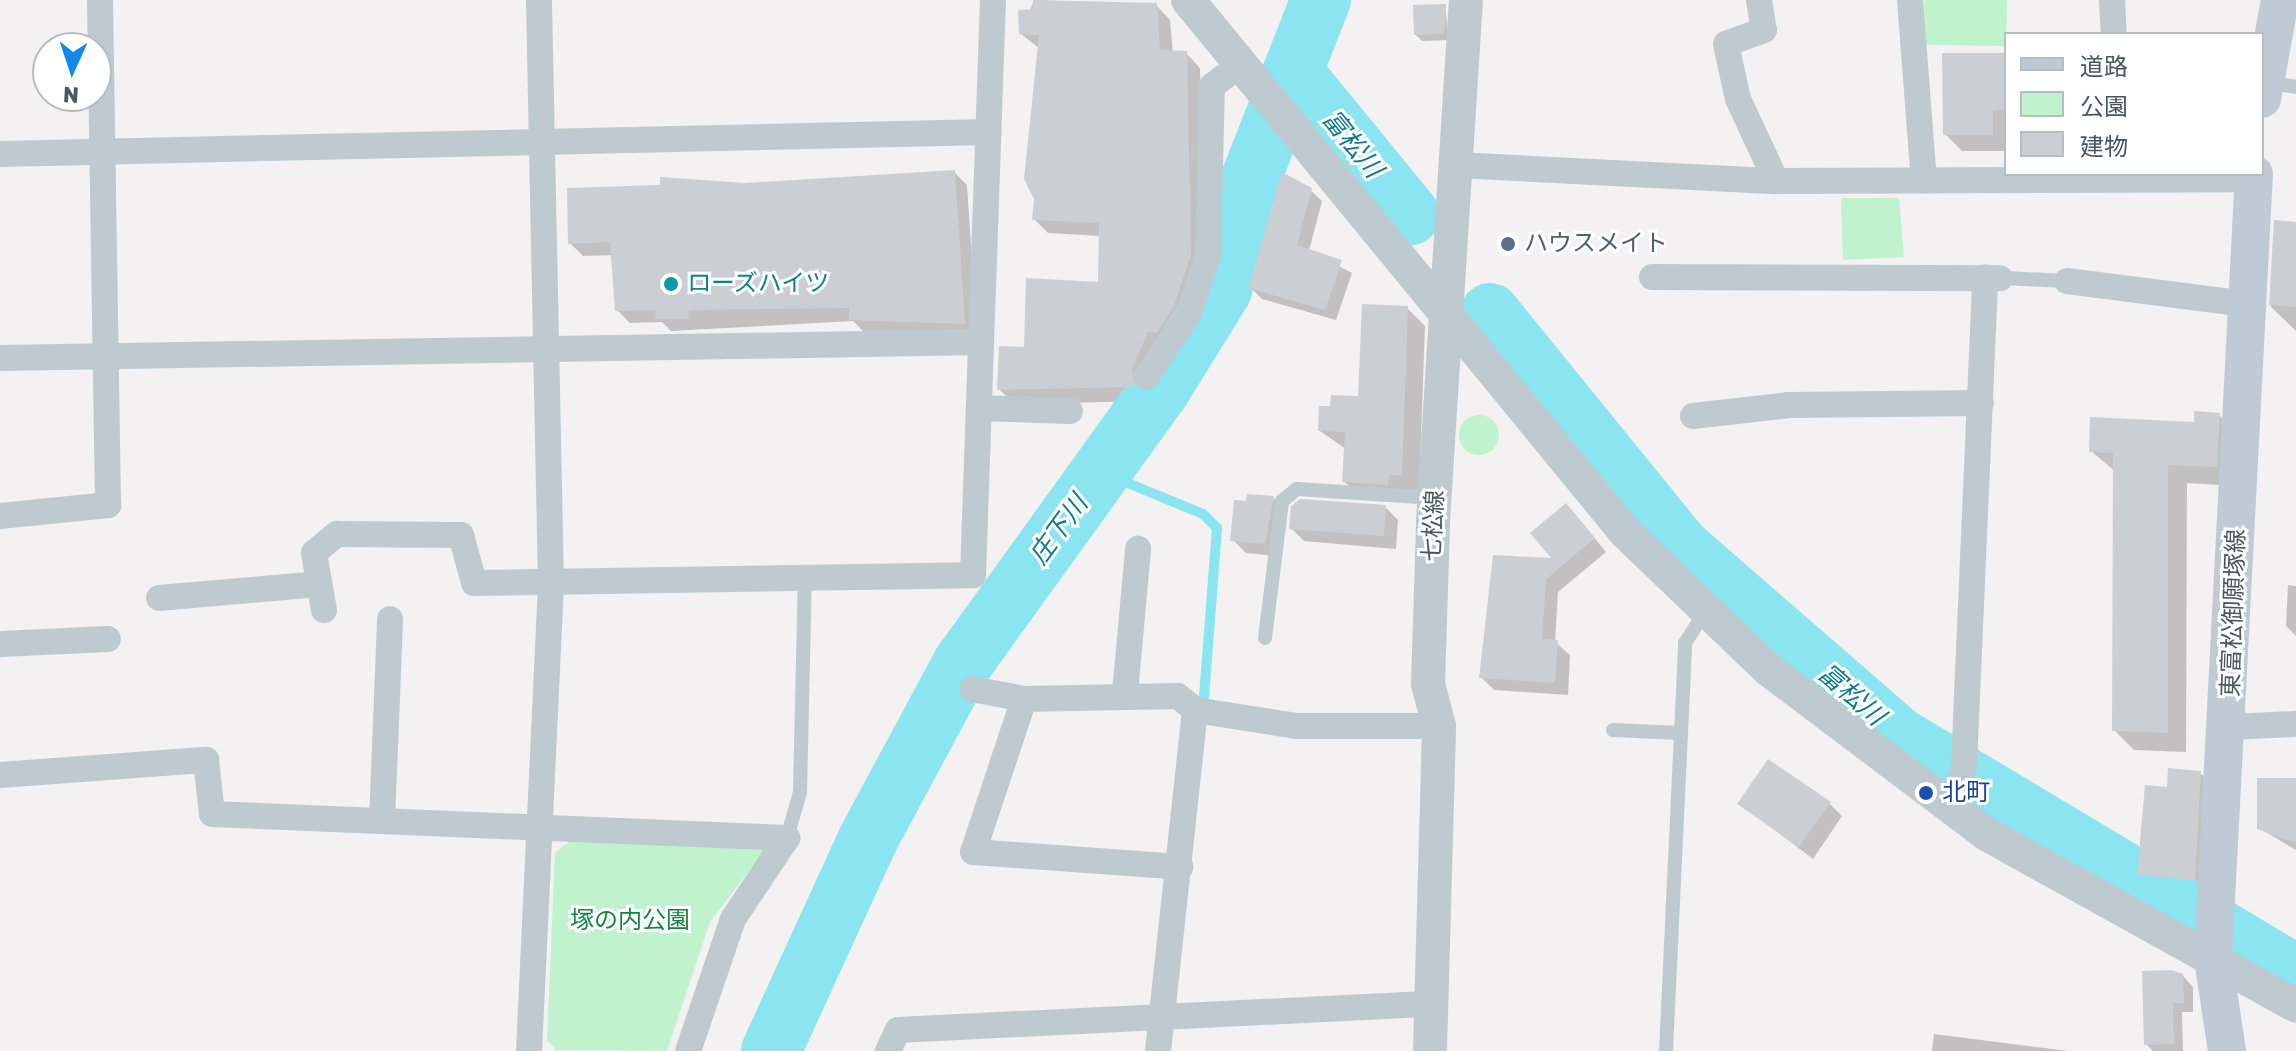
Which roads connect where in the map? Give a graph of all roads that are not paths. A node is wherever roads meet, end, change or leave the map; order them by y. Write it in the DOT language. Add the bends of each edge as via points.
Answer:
graph roads {
  1 [pos="100,0"];
  2 [pos="539,0"];
  3 [pos="993,0"];
  4 [pos="1188,0"];
  5 [pos="1466,0"];
  6 [pos="1759,0"];
  7 [pos="1910,0"];
  8 [pos="2112,0"];
  9 [pos="2280,0"];
  10 [pos="2114,32"];
  11 [pos="1247,68"];
  12 [pos="2274,89"];
  13 [pos="989,132"];
  14 [pos="542,144"];
  15 [pos="100,152"];
  16 [pos="0,154"];
  17 [pos="1456,165"];
  18 [pos="2080,176"];
  19 [pos="2254,176"];
  20 [pos="1924,180"];
  21 [pos="1776,181"];
  22 [pos="1652,277"];
  23 [pos="1994,278"];
  24 [pos="2067,281"];
  25 [pos="2247,304"];
  26 [pos="1447,314"];
  27 [pos="981,342"];
  28 [pos="547,350"];
  29 [pos="108,357"];
  30 [pos="0,358"];
  31 [pos="1146,377"];
  32 [pos="1981,403"];
  33 [pos="979,408"];
  34 [pos="1070,411"];
  35 [pos="1693,416"];
  36 [pos="1435,498"];
  37 [pos="0,516"];
  38 [pos="1138,549"];
  39 [pos="805,578"];
  40 [pos="319,584"];
  41 [pos="551,584"];
  42 [pos="159,598"];
  43 [pos="324,610"];
  44 [pos="1705,612"];
  45 [pos="390,619"];
  46 [pos="1265,638"];
  47 [pos="108,639"];
  48 [pos="0,644"];
  49 [pos="972,689"];
  50 [pos="1125,693"];
  51 [pos="1024,699"];
  52 [pos="1202,711"];
  53 [pos="2296,724"];
  54 [pos="1439,726"];
  55 [pos="2229,727"];
  56 [pos="1613,730"];
  57 [pos="1680,733"];
  58 [pos="0,775"];
  59 [pos="1957,787"];
  60 [pos="382,821"];
  61 [pos="540,826"];
  62 [pos="787,838"];
  63 [pos="1180,867"];
  64 [pos="2213,958"];
  65 [pos="1426,1004"];
  66 [pos="2296,1006"];
  67 [pos="1161,1022"];
  68 [pos="529,1051"];
  69 [pos="688,1051"];
  70 [pos="888,1051"];
  71 [pos="1158,1051"];
  72 [pos="1430,1051"];
  73 [pos="1666,1051"];
  74 [pos="2227,1051"];
  1 -- 15 [label="street"];
  2 -- 14 [label="street"];
  3 -- 13 [label="street"];
  4 -- 11 [label="street"];
  5 -- 17 [label="street, 七松線"];
  6 -- 21 [label="street" via="1764,30 1726,44 1738,99"];
  7 -- 20 [label="street"];
  8 -- 10 [label="street"];
  9 -- 12 [label="main road"];
  11 -- 26 [label="street"];
  11 -- 31 [label="street" via="1212,86 1208,256 1189,313"];
  13 -- 14 [label="street"];
  13 -- 27 [label="street"];
  14 -- 15 [label="street"];
  14 -- 28 [label="street"];
  15 -- 16 [label="street"];
  15 -- 29 [label="street"];
  17 -- 21 [label="street"];
  17 -- 26 [label="street, 七松線"];
  18 -- 20 [label="street"];
  19 -- 25 [label="main road, 東富松御願塚線"];
  20 -- 21 [label="street"];
  22 -- 23 [label="street"];
  23 -- 24 [label="lane"];
  23 -- 32 [label="street"];
  24 -- 25 [label="street"];
  25 -- 55 [label="main road, 東富松御願塚線"];
  26 -- 36 [label="street, 七松線"];
  26 -- 44 [label="street" via="1626,533"];
  27 -- 28 [label="street"];
  27 -- 33 [label="street"];
  28 -- 29 [label="street"];
  28 -- 41 [label="street"];
  29 -- 30 [label="street"];
  29 -- 37 [label="street" via="108,505"];
  32 -- 35 [label="street" via="1789,405"];
  32 -- 59 [label="street"];
  33 -- 34 [label="street"];
  33 -- 39 [label="street" via="973,575"];
  36 -- 46 [label="lane" via="1297,489 1289,495 1282,501"];
  36 -- 54 [label="street, 七松線" via="1428,684"];
  38 -- 50 [label="street"];
  39 -- 41 [label="street"];
  39 -- 62 [label="lane" via="800,792"];
  40 -- 41 [label="street" via="314,553 337,534 461,535 474,583"];
  40 -- 42 [label="street"];
  40 -- 43 [label="street"];
  41 -- 61 [label="street"];
  44 -- 57 [label="lane" via="1685,643"];
  44 -- 59 [label="street"];
  45 -- 60 [label="street"];
  47 -- 48 [label="street"];
  49 -- 51 [label="street"];
  50 -- 51 [label="street"];
  50 -- 52 [label="street" via="1178,696"];
  51 -- 63 [label="street" via="973,852"];
  52 -- 54 [label="street" via="1296,726"];
  52 -- 63 [label="street"];
  53 -- 55 [label="street"];
  54 -- 65 [label="street, 七松線"];
  55 -- 64 [label="main road, 東富松御願塚線"];
  56 -- 57 [label="lane"];
  57 -- 73 [label="lane"];
  58 -- 60 [label="street" via="206,760 212,814"];
  59 -- 64 [label="street"];
  60 -- 61 [label="street"];
  61 -- 62 [label="street"];
  61 -- 68 [label="street"];
  62 -- 69 [label="street" via="733,919"];
  63 -- 67 [label="street"];
  64 -- 66 [label="street"];
  64 -- 74 [label="main road, 東富松御願塚線"];
  65 -- 67 [label="street"];
  65 -- 72 [label="street, 七松線"];
  67 -- 70 [label="street" via="898,1030"];
  67 -- 71 [label="street"];
}
